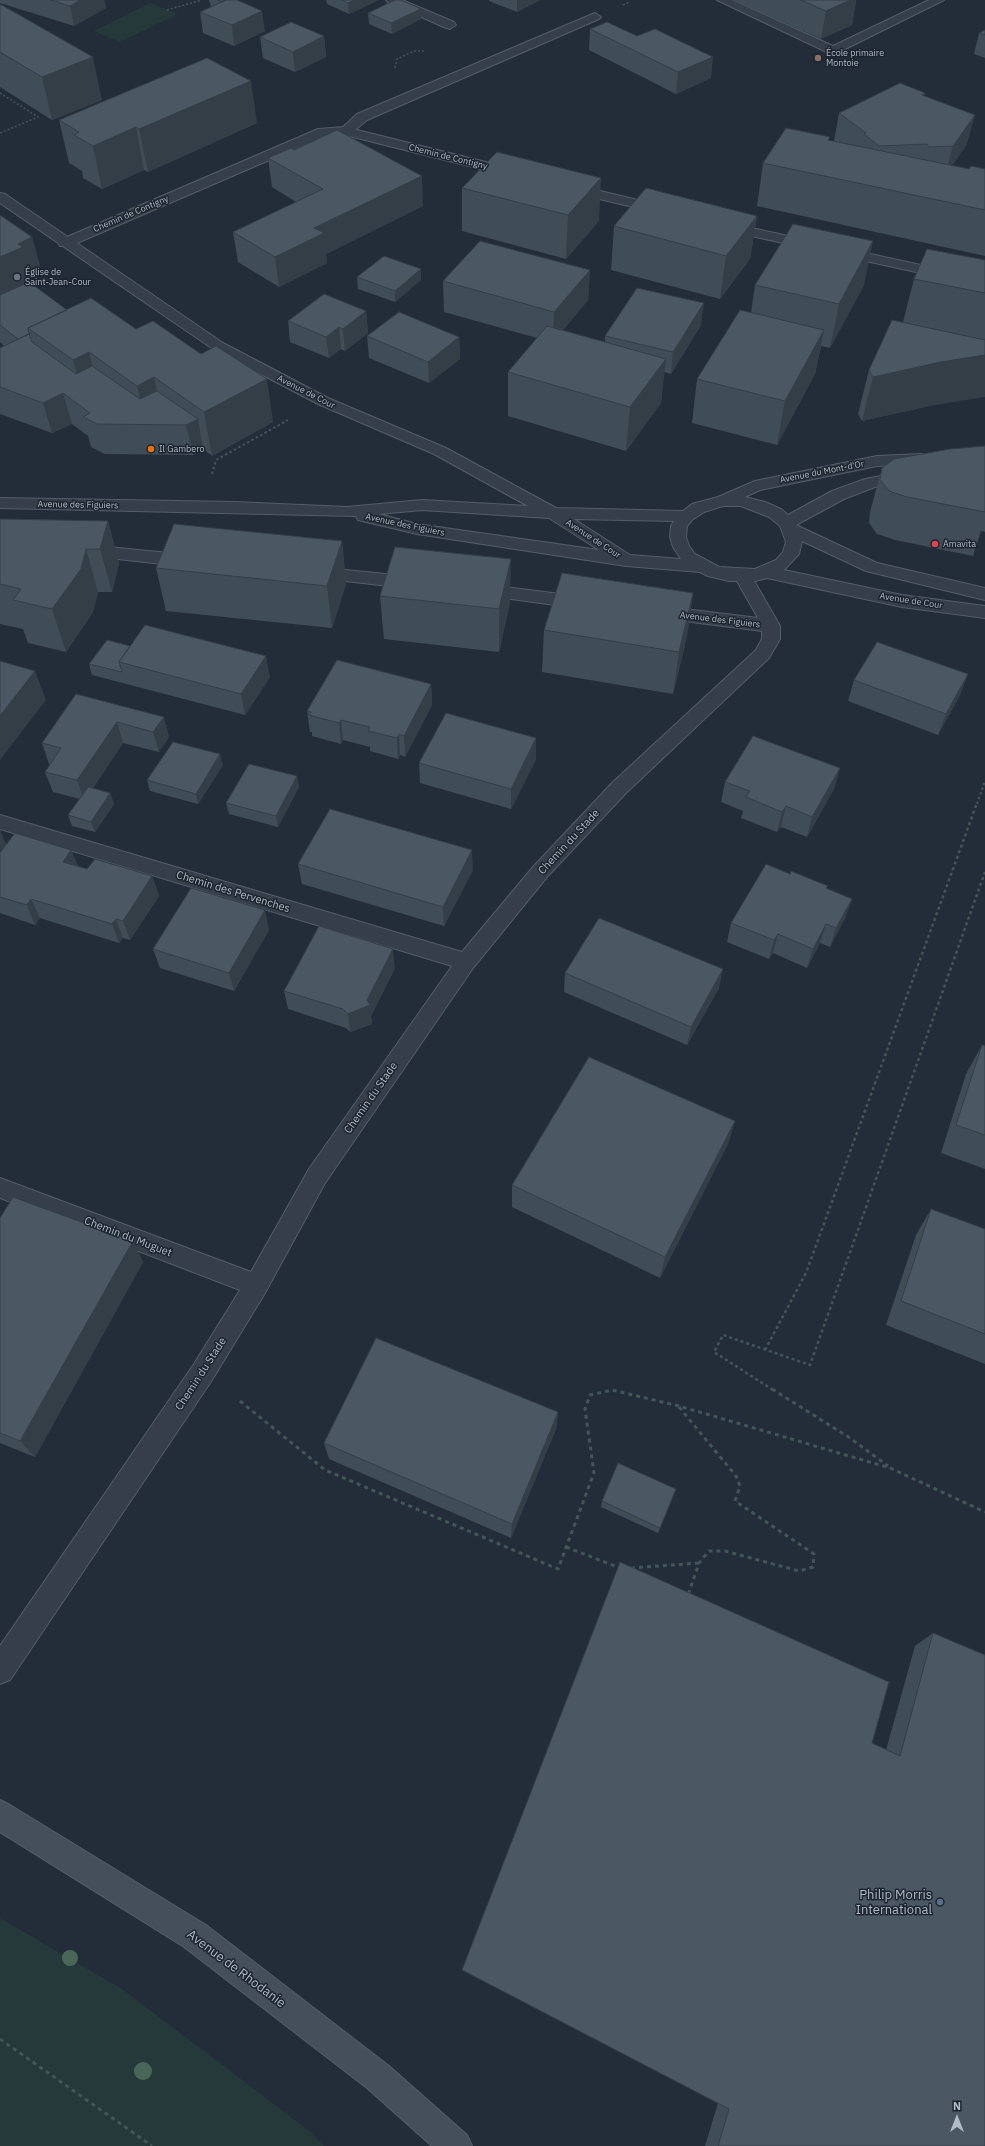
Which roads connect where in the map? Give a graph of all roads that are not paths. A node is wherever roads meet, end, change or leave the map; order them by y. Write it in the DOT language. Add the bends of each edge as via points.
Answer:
graph roads {
  1 [pos="392,0"];
  2 [pos="722,0"];
  3 [pos="938,0"];
  4 [pos="595,17"];
  5 [pos="450,25"];
  6 [pos="345,132"];
  7 [pos="522,175"];
  8 [pos="560,185"];
  9 [pos="0,197"];
  10 [pos="673,213"];
  11 [pos="711,222"];
  12 [pos="65,242"];
  13 [pos="985,283"];
  14 [pos="722,501"];
  15 [pos="0,503"];
  16 [pos="347,512"];
  17 [pos="553,513"];
  18 [pos="686,516"];
  19 [pos="789,526"];
  20 [pos="70,550"];
  21 [pos="626,560"];
  22 [pos="203,562"];
  23 [pos="701,566"];
  24 [pos="296,571"];
  25 [pos="767,572"];
  26 [pos="743,576"];
  27 [pos="428,584"];
  28 [pos="466,588"];
  29 [pos="985,594"];
  30 [pos="602,605"];
  31 [pos="641,610"];
  32 [pos="985,612"];
  33 [pos="771,626"];
  34 [pos="0,822"];
  35 [pos="466,962"];
  36 [pos="0,1188"];
  37 [pos="256,1285"];
  38 [pos="0,1670"];
  39 [pos="0,1816"];
  40 [pos="456,2146"];
  1 -- 5 [label="street"];
  2 -- 3 [label="street" via="833,51"];
  4 -- 6 [label="street" via="362,117"];
  6 -- 7 [label="street, Chemin de Contigny"];
  6 -- 12 [label="street, Chemin de Contigny" via="323,132 302,140"];
  8 -- 10 [label="street"];
  9 -- 12 [label="street, Avenue de Cour"];
  11 -- 13 [label="street" via="778,239"];
  12 -- 17 [label="street, Avenue de Cour" via="218,346 323,401 440,451"];
  14 -- 18 [label="street" via="698,508"];
  14 -- 19 [label="street" via="741,501 759,506 775,513"];
  14 -- 19 [label="street, Avenue du Mont-d'Or" via="755,486 877,461 930,458 891,479 870,483 838,495"];
  15 -- 16 [label="street, Avenue des Figuiers" via="234,507"];
  16 -- 17 [label="street, Avenue des Figuiers" via="422,505"];
  16 -- 21 [label="street, Avenue des Figuiers" via="417,529"];
  17 -- 18 [label="street, Avenue des Figuiers"];
  17 -- 21 [label="street, Avenue de Cour"];
  18 -- 23 [label="street" via="679,526 678,537 689,558"];
  19 -- 25 [label="street" via="794,542 791,554 782,564"];
  19 -- 29 [label="street, Avenue de Cour" via="872,567"];
  20 -- 22 [label="street"];
  21 -- 23 [label="street, Avenue des Figuiers"];
  23 -- 26 [label="street" via="714,572"];
  24 -- 27 [label="street"];
  25 -- 26 [label="street"];
  25 -- 32 [label="street, Avenue de Cour" via="902,601"];
  26 -- 33 [label="street"];
  28 -- 30 [label="street"];
  31 -- 33 [label="street, Avenue des Figuiers"];
  33 -- 35 [label="street, Chemin du Stade" via="771,639 763,654 618,788 540,872"];
  34 -- 35 [label="street, Chemin des Pervenches"];
  35 -- 37 [label="street, Chemin du Stade" via="317,1176"];
  36 -- 37 [label="street, Chemin du Muguet"];
  37 -- 38 [label="street, Chemin du Stade" via="203,1372"];
  39 -- 40 [label="main road, Avenue de Rhodanie" via="195,1936 378,2077"];
}
